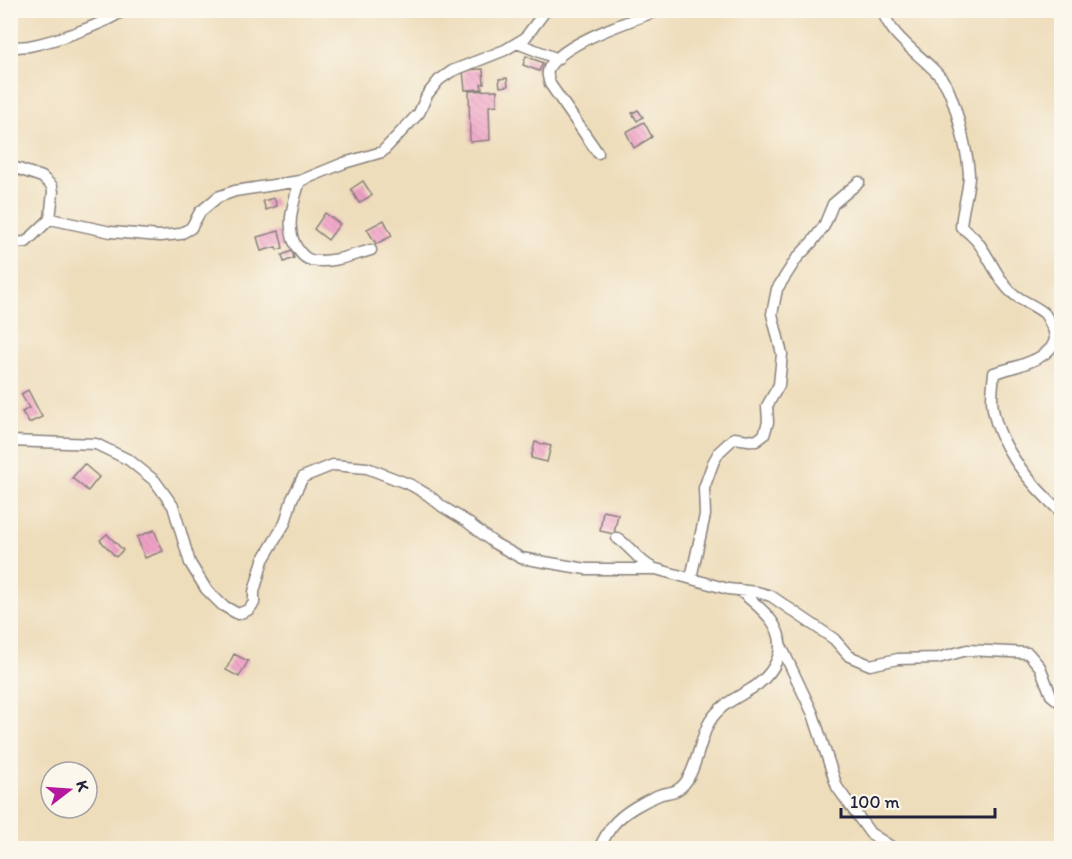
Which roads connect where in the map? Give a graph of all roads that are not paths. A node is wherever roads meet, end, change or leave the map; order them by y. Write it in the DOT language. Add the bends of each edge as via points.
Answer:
graph roads {
  1 [pos="124,10"];
  2 [pos="546,10"];
  3 [pos="659,10"];
  4 [pos="882,10"];
  5 [pos="517,43"];
  6 [pos="10,49"];
  7 [pos="558,58"];
  8 [pos="598,153"];
  9 [pos="10,166"];
  10 [pos="300,181"];
  11 [pos="859,182"];
  12 [pos="50,219"];
  13 [pos="10,243"];
  14 [pos="371,250"];
  15 [pos="10,441"];
  16 [pos="1062,513"];
  17 [pos="617,538"];
  18 [pos="656,569"];
  19 [pos="691,578"];
  20 [pos="739,590"];
  21 [pos="780,646"];
  22 [pos="1062,704"];
  23 [pos="599,849"];
  24 [pos="893,849"];
  1 -- 6 [label="street" via="93,26"];
  2 -- 5 [label="street" via="536,26"];
  3 -- 7 [label="street" via="595,35"];
  4 -- 16 [label="street" via="900,41 934,70 946,86 969,177 961,227 974,236 1009,291 1045,314 1054,330 1055,341 1049,352 994,373 992,404 1018,468"];
  5 -- 7 [label="street"];
  5 -- 10 [label="street" via="452,70 439,80 418,113 382,152"];
  7 -- 8 [label="street" via="547,75 550,84"];
  9 -- 12 [label="street" via="42,177 52,186"];
  10 -- 12 [label="street" via="218,196 200,212 191,228 180,234 111,232"];
  10 -- 14 [label="street" via="290,228 303,255 310,260 332,259"];
  11 -- 19 [label="street" via="833,204 824,226 777,289 772,314 782,354 779,386 767,406 764,435 756,441 734,438 713,463 704,488 705,514"];
  12 -- 13 [label="street" via="26,242"];
  15 -- 18 [label="street" via="96,444 129,460 155,481 173,506 190,563 206,589 238,614 254,603 263,560 285,523 303,477 333,465 367,468 411,485 521,558 586,569"];
  17 -- 18 [label="street" via="644,564"];
  18 -- 19 [label="street"];
  19 -- 20 [label="street"];
  20 -- 21 [label="street" via="769,616 779,634"];
  20 -- 22 [label="street" via="771,596 834,639 849,656 870,665 898,659 938,658 967,650 1028,653 1040,667 1051,695"];
  21 -- 23 [label="street" via="770,673 713,716 683,784 623,816 613,824"];
  21 -- 24 [label="street" via="813,714 837,787 870,833"];
}
